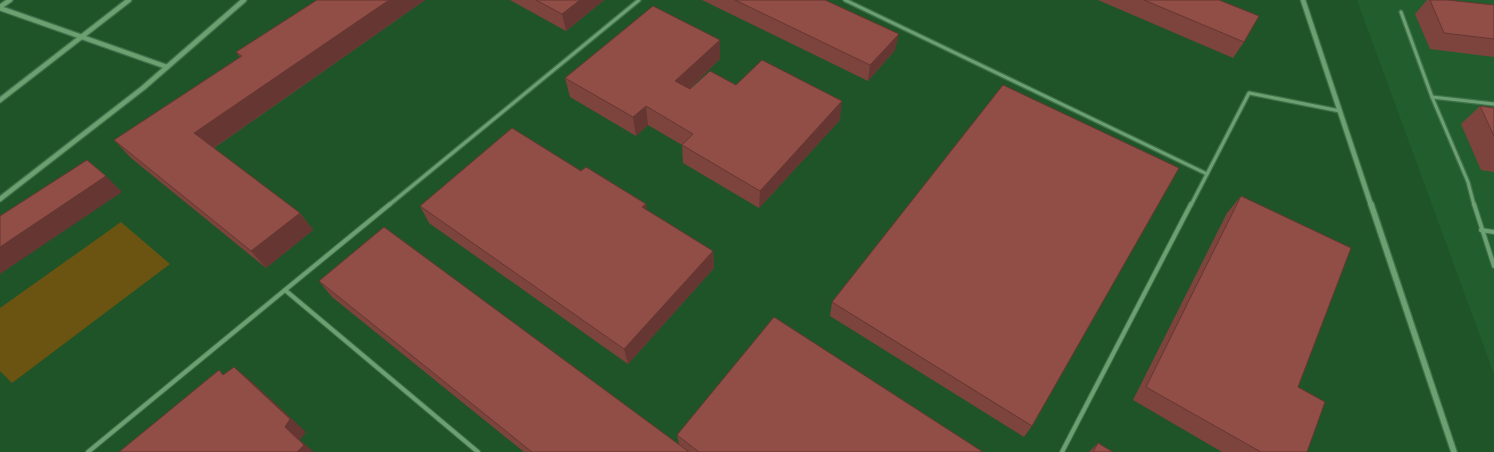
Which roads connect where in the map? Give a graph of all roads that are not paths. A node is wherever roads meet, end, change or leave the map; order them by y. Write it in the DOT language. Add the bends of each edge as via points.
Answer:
graph roads {
  1 [pos="10,0"];
  2 [pos="129,0"];
  3 [pos="244,0"];
  4 [pos="639,0"];
  5 [pos="845,0"];
  6 [pos="1303,0"];
  7 [pos="0,7"];
  8 [pos="1402,12"];
  9 [pos="81,37"];
  10 [pos="167,67"];
  11 [pos="1432,97"];
  12 [pos="0,100"];
  13 [pos="1494,104"];
  14 [pos="1340,111"];
  15 [pos="1207,174"];
  16 [pos="0,199"];
  17 [pos="1481,230"];
  18 [pos="1494,232"];
  19 [pos="1494,266"];
  20 [pos="284,290"];
  21 [pos="88,452"];
  22 [pos="478,452"];
  23 [pos="1062,452"];
  24 [pos="1454,452"];
  1 -- 7 [label="street"];
  2 -- 9 [label="street"];
  3 -- 10 [label="street"];
  4 -- 20 [label="lane"];
  5 -- 15 [label="lane"];
  6 -- 14 [label="street"];
  7 -- 9 [label="street"];
  8 -- 11 [label="lane"];
  9 -- 10 [label="street"];
  9 -- 12 [label="street"];
  10 -- 16 [label="street"];
  11 -- 13 [label="lane"];
  11 -- 17 [label="lane" via="1468,182"];
  14 -- 15 [label="lane" via="1248,93"];
  14 -- 24 [label="street"];
  15 -- 23 [label="lane"];
  17 -- 18 [label="lane"];
  17 -- 19 [label="lane"];
  20 -- 21 [label="lane"];
  20 -- 22 [label="lane"];
}
